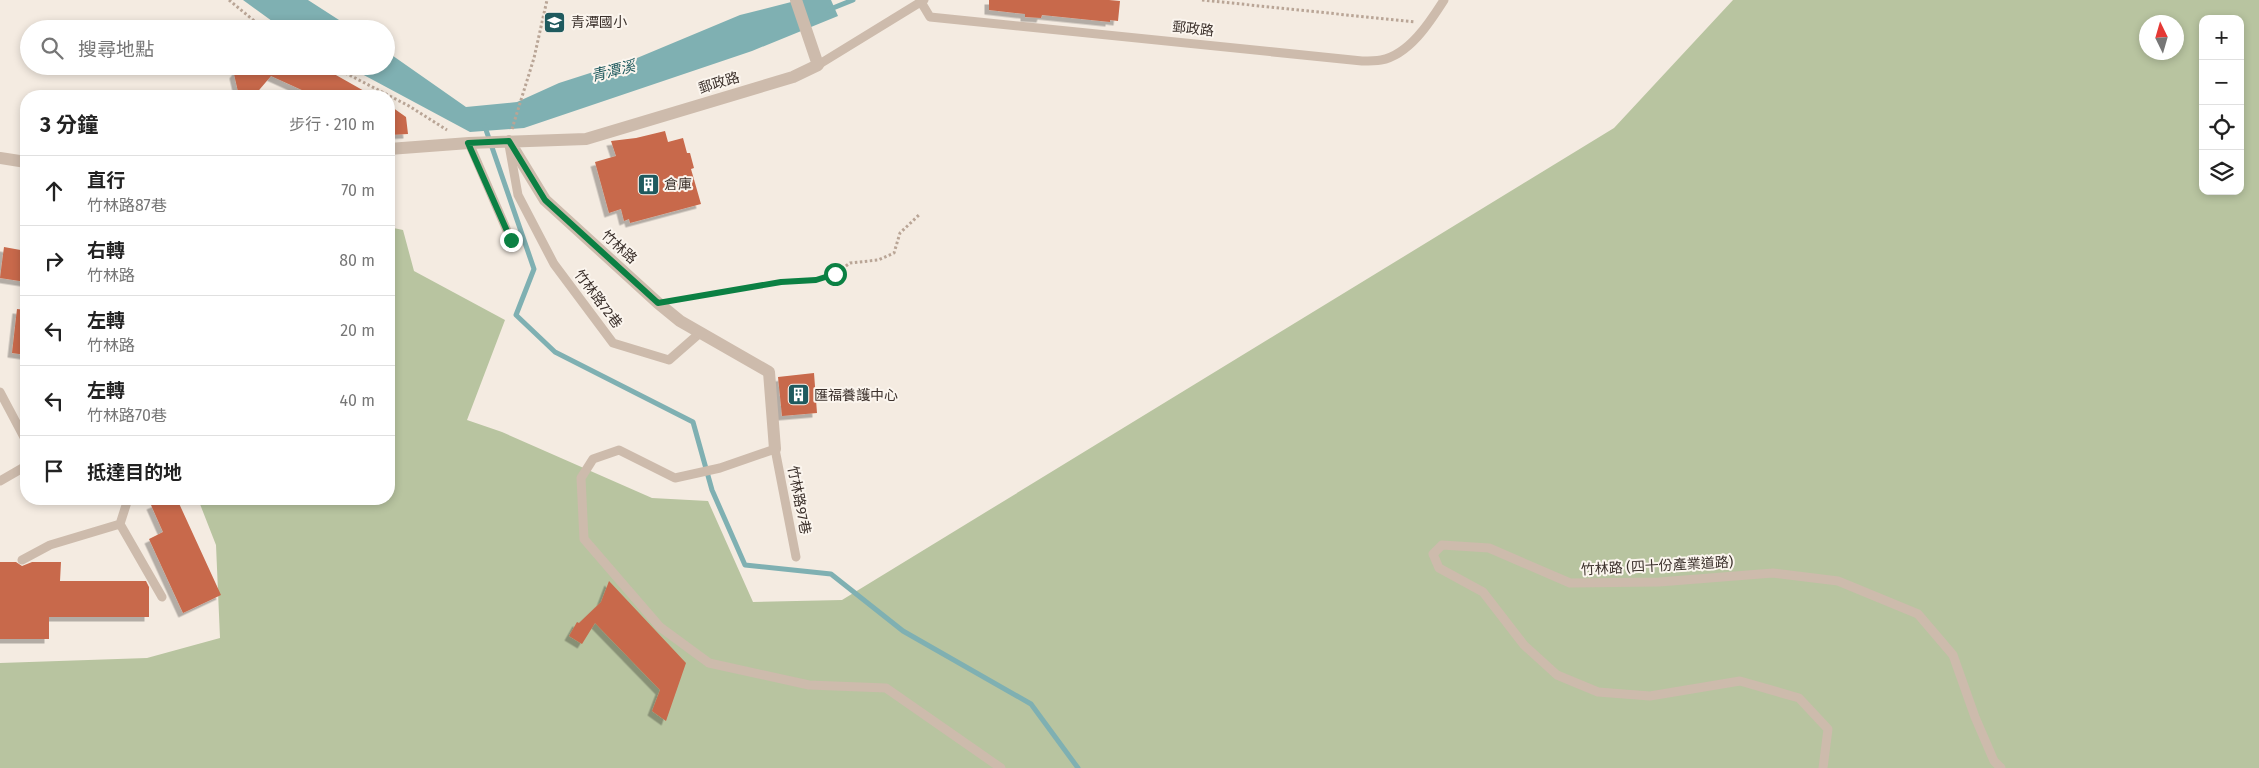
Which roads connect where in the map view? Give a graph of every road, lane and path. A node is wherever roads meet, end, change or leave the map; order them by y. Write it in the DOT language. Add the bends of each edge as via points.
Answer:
graph roads {
  1 [pos="229,0"];
  2 [pos="547,0"];
  3 [pos="796,0"];
  4 [pos="1202,0"];
  5 [pos="1444,0"];
  6 [pos="923,1"];
  7 [pos="253,20"];
  8 [pos="1427,28"];
  9 [pos="818,65"];
  10 [pos="349,75"];
  11 [pos="378,90"];
  12 [pos="395,99"];
  13 [pos="509,141"];
  14 [pos="468,143"];
  15 [pos="395,149"];
  16 [pos="0,158"];
  17 [pos="20,161"];
  18 [pos="920,214"];
  19 [pos="511,240"];
  20 [pos="658,303"];
  21 [pos="701,332"];
  22 [pos="0,392"];
  23 [pos="20,430"];
  24 [pos="775,449"];
  25 [pos="20,469"];
  26 [pos="0,480"];
  27 [pos="126,505"];
  28 [pos="120,524"];
  29 [pos="796,557"];
  30 [pos="22,560"];
  31 [pos="162,597"];
  32 [pos="1001,768"];
  33 [pos="1823,768"];
  34 [pos="2001,768"];
  1 -- 7 [label="path"];
  2 -- 13 [label="path" via="534,58"];
  3 -- 9 [label="street"];
  4 -- 8 [label="path" via="1416,22"];
  5 -- 8 [label="lane, 郵政路"];
  6 -- 8 [label="lane, 郵政路" via="930,17 1362,61 1396,55"];
  6 -- 9 [label="lane, 郵政路"];
  9 -- 13 [label="street, 郵政路" via="793,77 586,139"];
  10 -- 11 [label="path"];
  12 -- 14 [label="path"];
  13 -- 14 [label="street"];
  13 -- 20 [label="street, 竹林路" via="545,200"];
  13 -- 21 [label="lane, 竹林路72巷" via="518,195 554,264 613,343 669,360"];
  14 -- 15 [label="street"];
  14 -- 19 [label="lane"];
  16 -- 17 [label="street"];
  18 -- 20 [label="path" via="900,233 894,253 878,260 850,263 835,274 816,280 781,282"];
  20 -- 21 [label="street, 竹林路" via="680,321"];
  21 -- 24 [label="street, 竹林路" via="768,372"];
  22 -- 23 [label="lane"];
  24 -- 29 [label="lane, 竹林路97巷"];
  24 -- 32 [label="lane" via="720,468 675,478 618,450 593,459 581,478 584,539 660,627 709,664 809,685 886,688"];
  25 -- 26 [label="lane"];
  27 -- 28 [label="lane"];
  28 -- 30 [label="lane" via="50,545"];
  28 -- 31 [label="lane"];
  33 -- 34 [label="lane, 竹林路 (四十份產業道路)" via="1828,729 1799,698 1740,681 1650,696 1598,692 1557,675 1524,645 1483,592 1439,568 1433,554 1442,545 1489,548 1570,583 1659,582 1773,573 1838,581 1918,614 1924,620 1953,655 1975,718 1994,761"];
}
